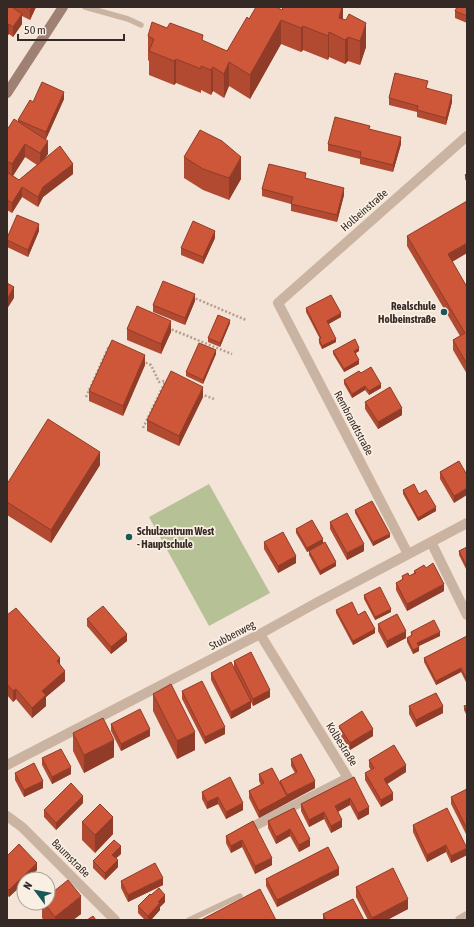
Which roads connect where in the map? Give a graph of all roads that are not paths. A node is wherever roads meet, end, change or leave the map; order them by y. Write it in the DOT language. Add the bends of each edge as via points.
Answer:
graph roads {
  1 [pos="63,7"];
  2 [pos="84,7"];
  3 [pos="141,25"];
  4 [pos="7,93"];
  5 [pos="467,136"];
  6 [pos="278,303"];
  7 [pos="467,523"];
  8 [pos="431,542"];
  9 [pos="408,554"];
  10 [pos="467,615"];
  11 [pos="260,634"];
  12 [pos="7,765"];
  13 [pos="7,816"];
  14 [pos="254,826"];
  15 [pos="240,896"];
  16 [pos="467,916"];
  17 [pos="116,920"];
  18 [pos="189,920"];
  19 [pos="460,920"];
  1 -- 4 [label="main road"];
  2 -- 3 [label="lane"];
  5 -- 6 [label="street, Holbeinstraße"];
  6 -- 9 [label="street, Rembrandtstraße"];
  7 -- 8 [label="street, Stubbenweg"];
  8 -- 9 [label="street, Stubbenweg"];
  8 -- 10 [label="street"];
  9 -- 11 [label="street, Stubbenweg"];
  11 -- 12 [label="street, Stubbenweg"];
  11 -- 14 [label="street, Kolbestraße" via="348,778"];
  13 -- 17 [label="street, Baumstraße" via="22,826"];
  15 -- 18 [label="lane"];
  16 -- 19 [label="street"];
}
